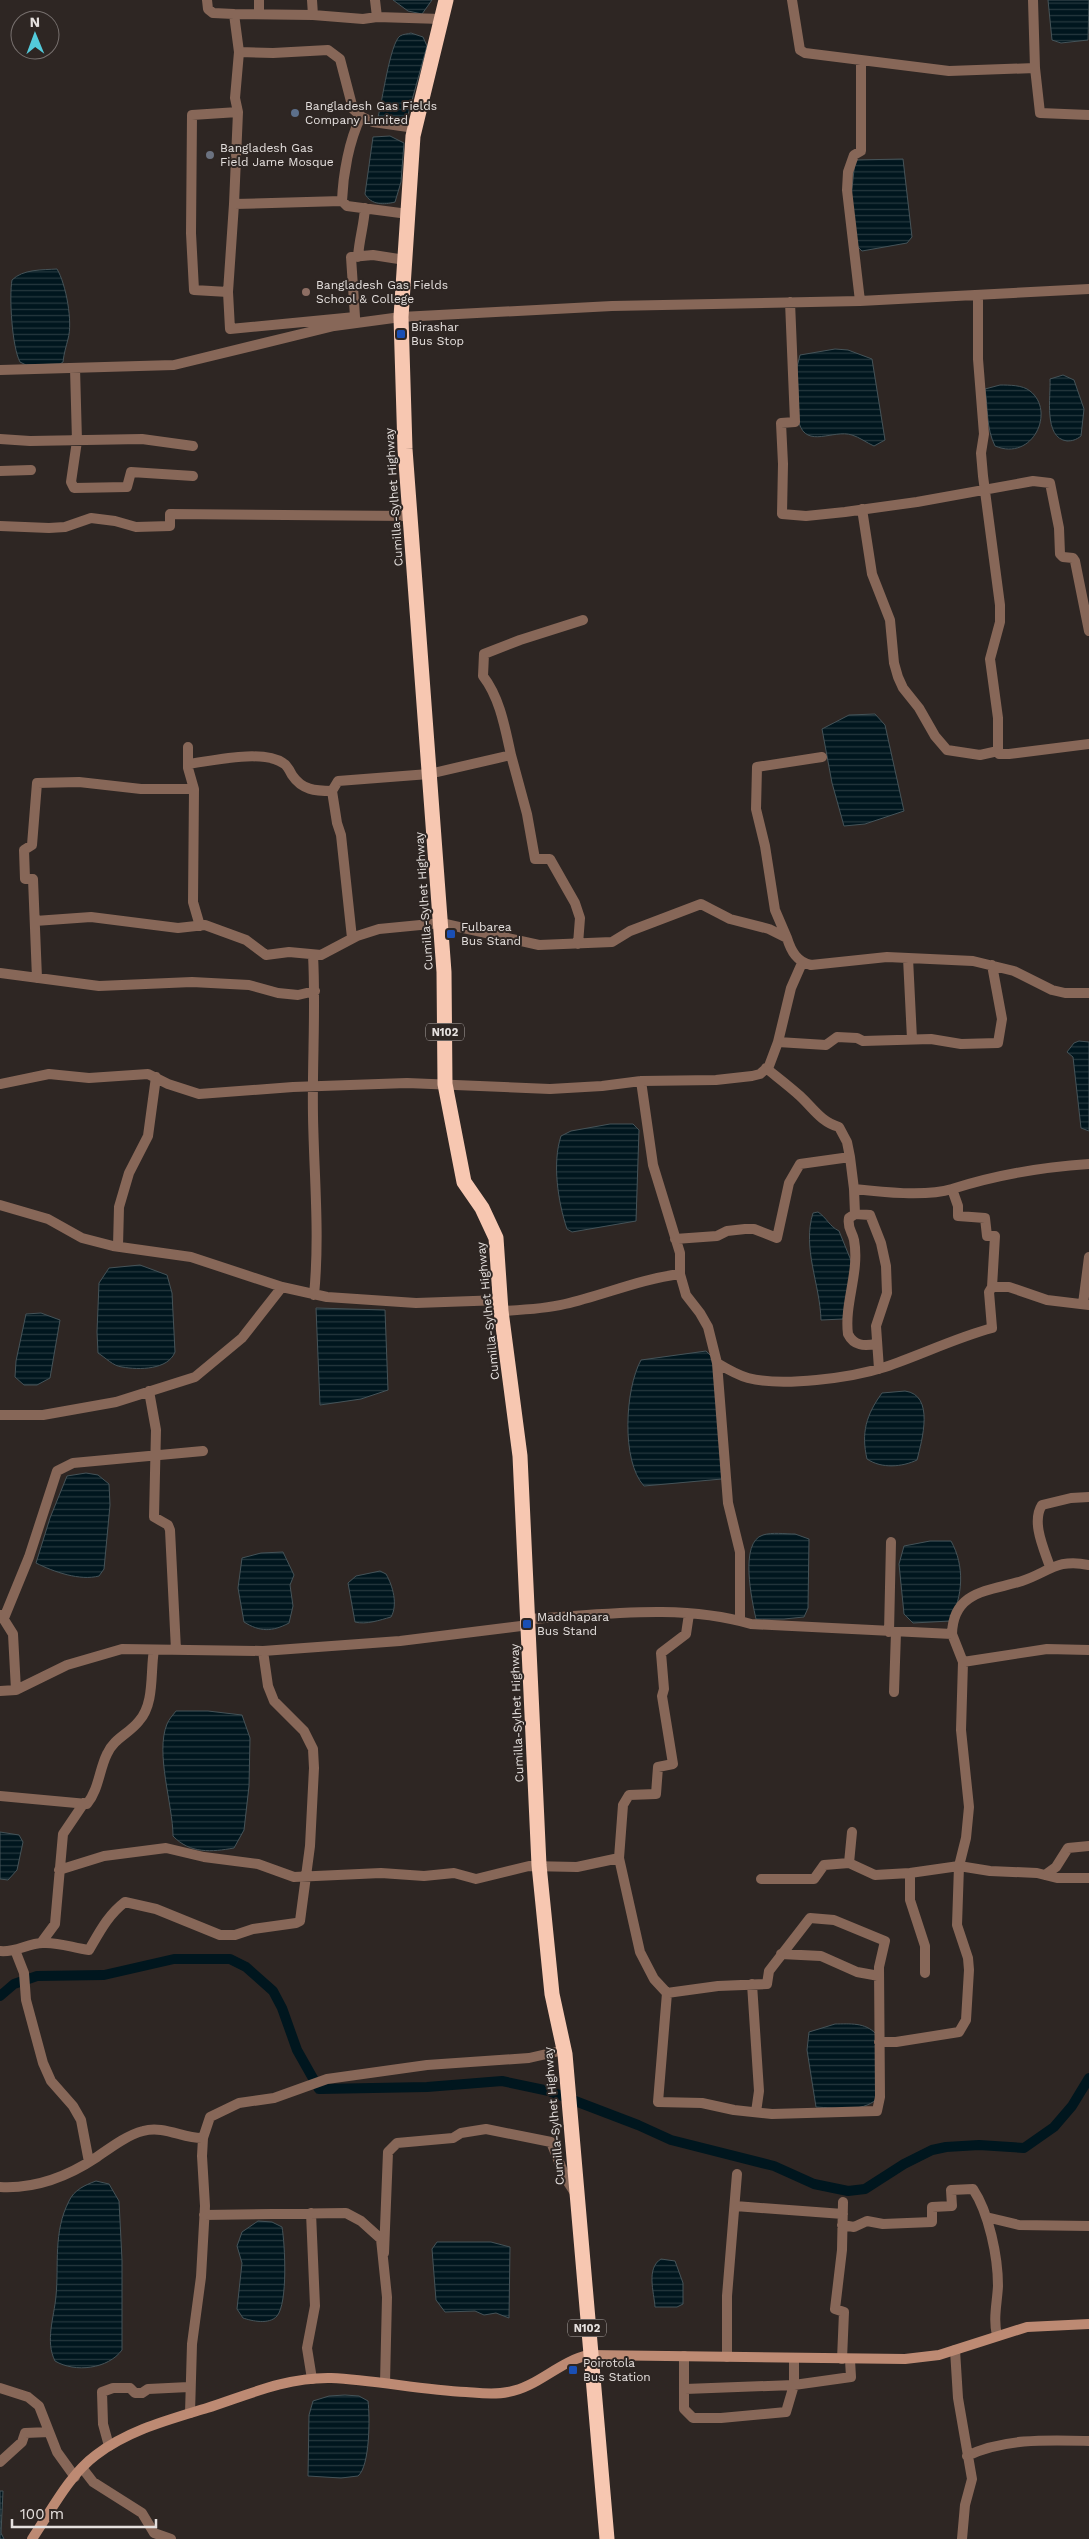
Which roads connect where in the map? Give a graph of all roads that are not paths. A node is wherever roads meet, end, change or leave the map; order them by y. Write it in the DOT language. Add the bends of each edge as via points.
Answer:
graph roads {
  1 [pos="208,0"];
  2 [pos="259,0"];
  3 [pos="312,0"];
  4 [pos="375,0"];
  5 [pos="446,0"];
  6 [pos="792,0"];
  7 [pos="1033,0"];
  8 [pos="234,14"];
  9 [pos="259,14"];
  10 [pos="313,15"];
  11 [pos="377,17"];
  12 [pos="441,19"];
  13 [pos="239,52"];
  14 [pos="861,60"];
  15 [pos="1035,68"];
  16 [pos="238,112"];
  17 [pos="1089,115"];
  18 [pos="361,116"];
  19 [pos="415,128"];
  20 [pos="342,201"];
  21 [pos="234,204"];
  22 [pos="365,208"];
  23 [pos="408,214"];
  24 [pos="358,257"];
  25 [pos="405,260"];
  26 [pos="1089,289"];
  27 [pos="228,292"];
  28 [pos="978,295"];
  29 [pos="860,301"];
  30 [pos="790,302"];
  31 [pos="401,317"];
  32 [pos="75,368"];
  33 [pos="0,370"];
  34 [pos="0,439"];
  35 [pos="77,441"];
  36 [pos="193,446"];
  37 [pos="32,470"];
  38 [pos="0,471"];
  39 [pos="193,476"];
  40 [pos="985,489"];
  41 [pos="862,509"];
  42 [pos="410,516"];
  43 [pos="0,526"];
  44 [pos="583,620"];
  45 [pos="1089,631"];
  46 [pos="1089,744"];
  47 [pos="188,747"];
  48 [pos="998,751"];
  49 [pos="511,755"];
  50 [pos="822,757"];
  51 [pos="188,764"];
  52 [pos="430,774"];
  53 [pos="194,789"];
  54 [pos="332,791"];
  55 [pos="35,921"];
  56 [pos="440,923"];
  57 [pos="200,926"];
  58 [pos="352,938"];
  59 [pos="787,938"];
  60 [pos="578,944"];
  61 [pos="313,955"];
  62 [pos="908,958"];
  63 [pos="802,963"];
  64 [pos="992,965"];
  65 [pos="0,973"];
  66 [pos="37,978"];
  67 [pos="315,991"];
  68 [pos="1089,993"];
  69 [pos="912,1039"];
  70 [pos="778,1042"];
  71 [pos="766,1068"];
  72 [pos="156,1077"];
  73 [pos="641,1081"];
  74 [pos="0,1084"];
  75 [pos="445,1084"];
  76 [pos="314,1086"];
  77 [pos="850,1157"];
  78 [pos="1089,1164"];
  79 [pos="952,1188"];
  80 [pos="854,1189"];
  81 [pos="0,1205"];
  82 [pos="854,1214"];
  83 [pos="675,1239"];
  84 [pos="118,1246"];
  85 [pos="1089,1257"];
  86 [pos="680,1274"];
  87 [pos="282,1287"];
  88 [pos="992,1288"];
  89 [pos="314,1295"];
  90 [pos="1086,1304"];
  91 [pos="501,1305"];
  92 [pos="876,1344"];
  93 [pos="717,1363"];
  94 [pos="878,1369"];
  95 [pos="149,1391"];
  96 [pos="0,1415"];
  97 [pos="203,1451"];
  98 [pos="156,1454"];
  99 [pos="1089,1497"];
  100 [pos="891,1542"];
  101 [pos="1089,1565"];
  102 [pos="1050,1567"];
  103 [pos="689,1614"];
  104 [pos="2,1616"];
  105 [pos="740,1621"];
  106 [pos="529,1622"];
  107 [pos="893,1632"];
  108 [pos="952,1634"];
  109 [pos="154,1650"];
  110 [pos="176,1650"];
  111 [pos="1089,1650"];
  112 [pos="263,1652"];
  113 [pos="964,1662"];
  114 [pos="16,1690"];
  115 [pos="0,1692"];
  116 [pos="894,1692"];
  117 [pos="0,1796"];
  118 [pos="84,1803"];
  119 [pos="852,1832"];
  120 [pos="1089,1846"];
  121 [pos="619,1858"];
  122 [pos="849,1862"];
  123 [pos="539,1865"];
  124 [pos="959,1866"];
  125 [pos="59,1870"];
  126 [pos="910,1873"];
  127 [pos="1046,1875"];
  128 [pos="305,1877"];
  129 [pos="1089,1878"];
  130 [pos="761,1880"];
  131 [pos="41,1943"];
  132 [pos="0,1950"];
  133 [pos="15,1950"];
  134 [pos="781,1954"];
  135 [pos="924,1973"];
  136 [pos="879,1976"];
  137 [pos="752,1984"];
  138 [pos="667,1993"];
  139 [pos="880,2042"];
  140 [pos="565,2052"];
  141 [pos="756,2112"];
  142 [pos="203,2138"];
  143 [pos="89,2162"];
  144 [pos="737,2174"];
  145 [pos="0,2187"];
  146 [pos="577,2196"];
  147 [pos="843,2202"];
  148 [pos="735,2206"];
  149 [pos="311,2213"];
  150 [pos="843,2214"];
  151 [pos="204,2215"];
  152 [pos="986,2217"];
  153 [pos="842,2225"];
  154 [pos="1089,2226"];
  155 [pos="384,2253"];
  156 [pos="1089,2324"];
  157 [pos="997,2336"];
  158 [pos="955,2350"];
  159 [pos="589,2355"];
  160 [pos="684,2356"];
  161 [pos="727,2356"];
  162 [pos="794,2358"];
  163 [pos="846,2359"];
  164 [pos="312,2379"];
  165 [pos="385,2383"];
  166 [pos="794,2385"];
  167 [pos="190,2387"];
  168 [pos="0,2388"];
  169 [pos="685,2389"];
  170 [pos="190,2413"];
  171 [pos="49,2432"];
  172 [pos="1089,2441"];
  173 [pos="109,2446"];
  174 [pos="967,2456"];
  175 [pos="0,2462"];
  176 [pos="83,2468"];
  177 [pos="75,2477"];
  178 [pos="32,2539"];
  179 [pos="171,2539"];
  180 [pos="607,2539"];
  181 [pos="962,2539"];
  1 -- 8 [label="street" via="208,9 213,13"];
  2 -- 9 [label="street"];
  3 -- 10 [label="street"];
  4 -- 11 [label="street"];
  5 -- 12 [label="highway, Cumilla-Sylhet Highway / N102"];
  6 -- 14 [label="street" via="800,50"];
  7 -- 15 [label="street"];
  8 -- 9 [label="street"];
  8 -- 13 [label="street"];
  9 -- 10 [label="street"];
  10 -- 11 [label="street"];
  11 -- 12 [label="street"];
  12 -- 19 [label="highway, Cumilla-Sylhet Highway / N102"];
  13 -- 16 [label="street" via="235,98"];
  13 -- 18 [label="street" via="273,54 328,50 340,59 353,109"];
  14 -- 15 [label="street" via="949,71"];
  14 -- 29 [label="street" via="861,151 854,155 848,172 847,190"];
  15 -- 17 [label="street" via="1040,113"];
  16 -- 21 [label="street"];
  16 -- 27 [label="street" via="192,115 190,233 194,290"];
  18 -- 19 [label="street" via="373,122"];
  18 -- 20 [label="street" via="353,132"];
  19 -- 23 [label="highway, Cumilla-Sylhet Highway / N102"];
  20 -- 21 [label="street"];
  20 -- 22 [label="street" via="347,206"];
  21 -- 27 [label="street"];
  22 -- 23 [label="street"];
  22 -- 24 [label="street"];
  23 -- 25 [label="highway, Cumilla-Sylhet Highway / N102"];
  24 -- 25 [label="street" via="373,255"];
  24 -- 27 [label="street" via="351,257 355,317 230,329"];
  25 -- 31 [label="highway, Cumilla-Sylhet Highway / N102"];
  26 -- 28 [label="street"];
  28 -- 29 [label="street"];
  28 -- 40 [label="street" via="978,359 984,434 981,453"];
  29 -- 30 [label="street"];
  30 -- 31 [label="street" via="612,306"];
  30 -- 41 [label="street" via="795,422 781,423 782,514 806,516"];
  31 -- 32 [label="street" via="334,326 174,365"];
  31 -- 42 [label="highway, Cumilla-Sylhet Highway / N102"];
  32 -- 33 [label="street"];
  32 -- 35 [label="street"];
  34 -- 35 [label="street"];
  35 -- 36 [label="street" via="142,439"];
  35 -- 39 [label="street" via="71,482 74,488 127,487 131,472"];
  37 -- 38 [label="street"];
  40 -- 41 [label="street"];
  40 -- 45 [label="street" via="1033,481 1050,483 1059,528 1060,554 1075,561"];
  40 -- 48 [label="street" via="1000,605 1000,622 990,660 998,718"];
  41 -- 48 [label="street" via="872,574 890,620 894,663 903,688 946,750 980,755"];
  42 -- 43 [label="street" via="170,514 170,526 136,527 91,518 65,527"];
  42 -- 52 [label="highway, Cumilla-Sylhet Highway / N102"];
  44 -- 49 [label="street" via="484,654 483,676 491,686 506,728"];
  46 -- 48 [label="street" via="1009,754"];
  47 -- 51 [label="street"];
  49 -- 52 [label="street"];
  49 -- 60 [label="street" via="535,859 550,859 575,904 580,918"];
  50 -- 59 [label="street" via="757,767 756,809 775,910"];
  51 -- 53 [label="street"];
  51 -- 54 [label="street" via="242,757 266,758 284,763 298,784 308,790"];
  52 -- 54 [label="street" via="338,782"];
  52 -- 56 [label="highway, Cumilla-Sylhet Highway / N102"];
  53 -- 55 [label="street" via="141,790 79,782 36,783 32,845 24,850 25,879 33,879"];
  53 -- 57 [label="street" via="192,886"];
  54 -- 58 [label="street" via="341,835"];
  55 -- 57 [label="street" via="90,917 178,928"];
  55 -- 66 [label="street"];
  56 -- 58 [label="street" via="379,929"];
  56 -- 60 [label="street" via="539,945"];
  56 -- 75 [label="highway, Cumilla-Sylhet Highway / N102"];
  57 -- 61 [label="street" via="246,940 266,955 289,952"];
  58 -- 61 [label="street" via="321,955"];
  59 -- 60 [label="street" via="768,929 730,920 701,904 630,931 612,942"];
  59 -- 63 [label="street" via="790,950"];
  61 -- 67 [label="street"];
  62 -- 63 [label="street"];
  62 -- 64 [label="street"];
  62 -- 69 [label="street"];
  63 -- 70 [label="street" via="791,988"];
  64 -- 68 [label="street" via="1014,971 1052,990"];
  64 -- 69 [label="street" via="1002,1014 998,1042 961,1044"];
  65 -- 66 [label="street"];
  66 -- 67 [label="street" via="99,986 192,982 249,985 298,995"];
  67 -- 76 [label="street"];
  69 -- 70 [label="street" via="863,1041 837,1037 826,1045"];
  70 -- 71 [label="street"];
  71 -- 73 [label="street" via="760,1074 735,1079"];
  71 -- 77 [label="street" via="816,1114 839,1128 847,1142"];
  72 -- 74 [label="street" via="148,1074 89,1078 49,1074"];
  72 -- 76 [label="street" via="199,1094"];
  72 -- 84 [label="street" via="148,1136 129,1173 119,1207"];
  73 -- 75 [label="street" via="550,1089"];
  73 -- 83 [label="street" via="653,1165"];
  75 -- 76 [label="street"];
  75 -- 91 [label="highway, Cumilla-Sylhet Highway / N102" via="464,1182 482,1208 496,1238"];
  76 -- 89 [label="street" via="314,1194 318,1242"];
  77 -- 80 [label="street"];
  77 -- 83 [label="street" via="800,1164 790,1183 777,1238 745,1229 717,1236"];
  78 -- 79 [label="street" via="986,1179"];
  79 -- 80 [label="street" via="936,1192 877,1193"];
  79 -- 88 [label="street" via="958,1216 985,1218 987,1236 995,1236"];
  80 -- 82 [label="street"];
  81 -- 84 [label="street" via="48,1219 82,1238"];
  82 -- 92 [label="street" via="870,1215 886,1266 887,1293 876,1326"];
  82 -- 92 [label="street" via="847,1224 854,1240 848,1334 857,1344"];
  83 -- 86 [label="street" via="680,1253"];
  84 -- 87 [label="street" via="191,1258"];
  85 -- 90 [label="street"];
  86 -- 91 [label="street" via="652,1278 538,1310"];
  86 -- 93 [label="street" via="686,1295 708,1327"];
  87 -- 89 [label="street"];
  87 -- 95 [label="street" via="242,1338 195,1376"];
  88 -- 90 [label="street" via="1009,1287 1047,1300"];
  88 -- 94 [label="street" via="989,1292 992,1328 962,1336 944,1346"];
  89 -- 91 [label="street" via="416,1303"];
  91 -- 106 [label="highway, Cumilla-Sylhet Highway / N102" via="520,1456"];
  92 -- 94 [label="street"];
  93 -- 94 [label="street" via="747,1378 763,1381 815,1379"];
  93 -- 105 [label="street" via="728,1503 740,1552"];
  95 -- 96 [label="street" via="116,1402 43,1415"];
  95 -- 98 [label="street" via="156,1430"];
  97 -- 98 [label="street"];
  98 -- 104 [label="street" via="74,1463 57,1471 28,1557"];
  98 -- 110 [label="street" via="154,1517 168,1525 170,1530"];
  99 -- 102 [label="street" via="1042,1505 1039,1510 1038,1529"];
  100 -- 107 [label="street"];
  101 -- 102 [label="street"];
  102 -- 108 [label="street" via="1025,1580 972,1594 955,1617"];
  103 -- 105 [label="street" via="722,1615"];
  103 -- 106 [label="street" via="648,1613"];
  103 -- 121 [label="street" via="686,1634 661,1653 662,1696 673,1764 658,1767 656,1794 629,1795 623,1805"];
  104 -- 114 [label="street" via="13,1634"];
  105 -- 107 [label="street"];
  106 -- 112 [label="street" via="400,1641"];
  106 -- 123 [label="highway, Cumilla-Sylhet Highway / N102"];
  107 -- 108 [label="street"];
  107 -- 116 [label="street"];
  108 -- 113 [label="street"];
  109 -- 110 [label="street"];
  109 -- 114 [label="street" via="122,1649 67,1665"];
  109 -- 118 [label="street" via="150,1699 143,1715 108,1750 93,1796 87,1804"];
  110 -- 112 [label="street"];
  111 -- 113 [label="street" via="1047,1649"];
  112 -- 128 [label="street" via="268,1686 274,1701 304,1731 313,1749 310,1846"];
  113 -- 124 [label="street" via="961,1730 969,1807"];
  114 -- 115 [label="street"];
  117 -- 118 [label="street"];
  118 -- 125 [label="street" via="63,1834"];
  119 -- 122 [label="street"];
  120 -- 127 [label="street" via="1068,1848"];
  121 -- 123 [label="street" via="577,1868"];
  121 -- 138 [label="street" via="638,1946 650,1973"];
  122 -- 126 [label="street" via="875,1875"];
  122 -- 130 [label="street" via="824,1865 814,1879"];
  123 -- 128 [label="street" via="476,1879 454,1873"];
  123 -- 140 [label="highway, Cumilla-Sylhet Highway / N102" via="552,1994"];
  124 -- 126 [label="street"];
  124 -- 127 [label="street"];
  124 -- 139 [label="street" via="958,1925 969,1970 966,2020 959,2032"];
  125 -- 128 [label="street" via="104,1856 166,1848 258,1864 294,1877"];
  125 -- 131 [label="street" via="54,1924"];
  126 -- 135 [label="street" via="910,1900 925,1946"];
  127 -- 129 [label="street"];
  128 -- 131 [label="street" via="302,1917 296,1923 220,1935 156,1909 125,1902 102,1926 89,1950 69,1944"];
  131 -- 133 [label="street"];
  132 -- 133 [label="street"];
  133 -- 143 [label="street" via="24,1973 43,2063 50,2081 81,2120"];
  134 -- 136 [label="street" via="821,1956 857,1972"];
  134 -- 136 [label="street" via="810,1918 834,1920 885,1941"];
  134 -- 137 [label="street" via="768,1974 767,1984"];
  136 -- 139 [label="street"];
  137 -- 138 [label="street"];
  137 -- 141 [label="street" via="759,2091"];
  138 -- 141 [label="street" via="658,2102 702,2103"];
  139 -- 141 [label="street" via="877,2111 820,2114"];
  140 -- 142 [label="street" via="529,2058 427,2064 303,2086 274,2098 238,2103 216,2113 210,2117"];
  140 -- 146 [label="highway, Cumilla-Sylhet Highway / N102"];
  142 -- 143 [label="street" via="160,2130 143,2131"];
  142 -- 151 [label="street"];
  143 -- 145 [label="street" via="62,2177 29,2187"];
  144 -- 148 [label="street"];
  146 -- 155 [label="street" via="566,2179 551,2142 486,2129 461,2133 453,2138 397,2143 388,2152"];
  146 -- 159 [label="highway, Cumilla-Sylhet Highway / N102"];
  147 -- 150 [label="street"];
  148 -- 150 [label="street"];
  148 -- 161 [label="street" via="726,2296"];
  149 -- 151 [label="street"];
  149 -- 155 [label="street" via="353,2216 381,2239"];
  149 -- 164 [label="street" via="315,2306 307,2348"];
  150 -- 153 [label="street"];
  151 -- 167 [label="street"];
  152 -- 153 [label="street" via="973,2189 951,2190 952,2206 932,2208 932,2222 883,2224 867,2221 854,2227"];
  152 -- 154 [label="street" via="1020,2225"];
  152 -- 157 [label="street" via="992,2235 998,2283 994,2322"];
  153 -- 163 [label="street" via="835,2309 844,2312"];
  155 -- 165 [label="street" via="387,2297"];
  156 -- 157 [label="street" via="1027,2327"];
  157 -- 158 [label="street"];
  158 -- 163 [label="street" via="905,2359"];
  158 -- 174 [label="street"];
  159 -- 160 [label="street"];
  159 -- 165 [label="street" via="573,2358 525,2387 508,2392 456,2392"];
  159 -- 180 [label="highway, Cumilla-Sylhet Highway / N102"];
  160 -- 161 [label="street"];
  160 -- 169 [label="street"];
  161 -- 162 [label="street"];
  162 -- 163 [label="street"];
  162 -- 166 [label="street"];
  163 -- 166 [label="street" via="851,2377"];
  164 -- 165 [label="street"];
  164 -- 170 [label="street" via="267,2388"];
  166 -- 169 [label="street"];
  166 -- 169 [label="street" via="786,2412 721,2418 693,2418 684,2409"];
  167 -- 170 [label="street"];
  167 -- 173 [label="street" via="148,2389 142,2393 135,2393 130,2388 113,2388 102,2392 105,2438"];
  168 -- 171 [label="street" via="34,2400 43,2412"];
  170 -- 173 [label="street" via="121,2438"];
  171 -- 175 [label="street" via="26,2433 22,2442"];
  171 -- 177 [label="street" via="57,2452"];
  172 -- 174 [label="street" via="1011,2444 981,2449"];
  173 -- 176 [label="street"];
  174 -- 181 [label="street" via="971,2488 965,2505"];
  176 -- 177 [label="street"];
  176 -- 179 [label="street" via="93,2482 142,2513 154,2533"];
  177 -- 178 [label="street"];
}
